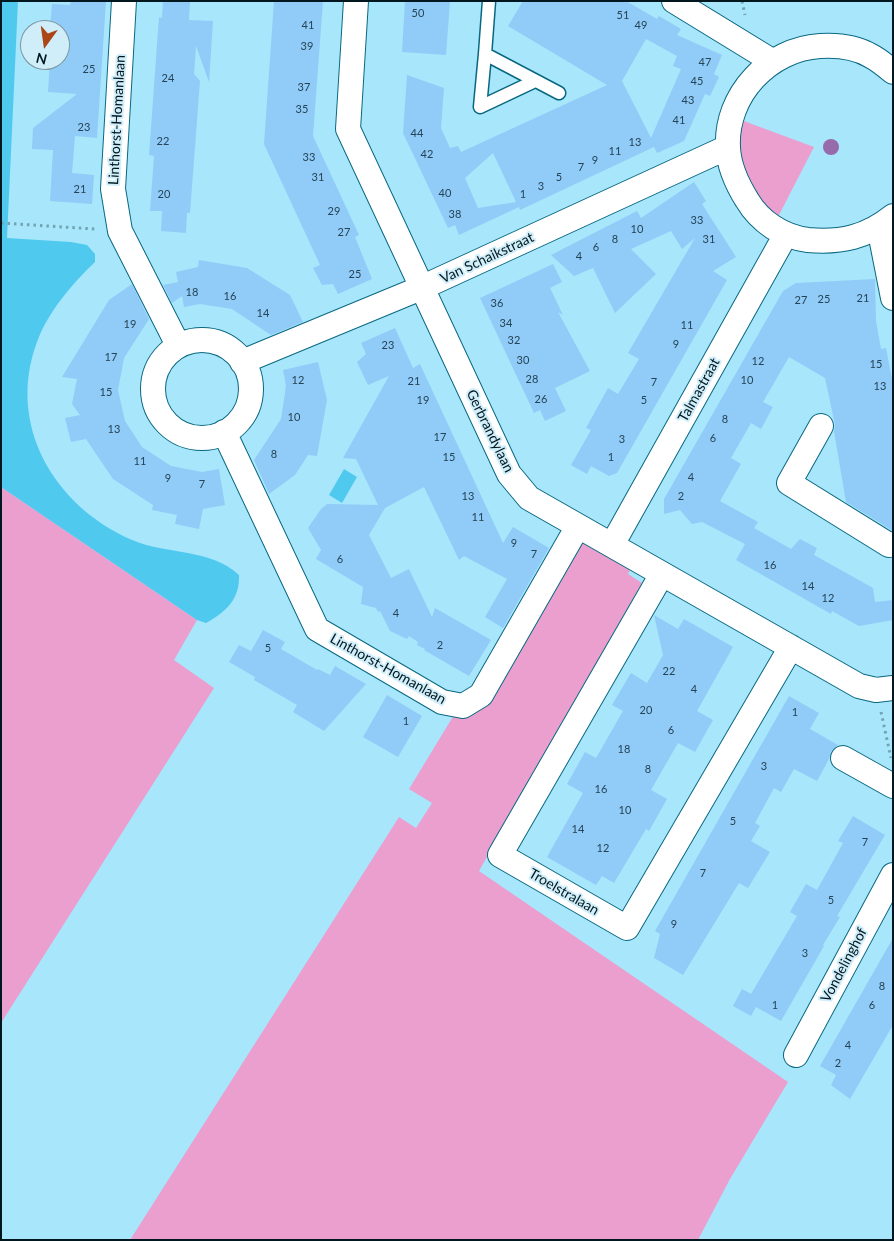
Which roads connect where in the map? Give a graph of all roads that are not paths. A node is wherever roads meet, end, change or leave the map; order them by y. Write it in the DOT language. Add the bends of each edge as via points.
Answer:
graph roads {
  1 [pos="124,1"];
  2 [pos="356,1"];
  3 [pos="489,1"];
  4 [pos="674,1"];
  5 [pos="485,54"];
  6 [pos="772,61"];
  7 [pos="893,72"];
  8 [pos="535,81"];
  9 [pos="559,93"];
  10 [pos="728,147"];
  11 [pos="886,222"];
  12 [pos="786,234"];
  13 [pos="421,288"];
  14 [pos="893,298"];
  15 [pos="178,345"];
  16 [pos="242,362"];
  17 [pos="821,426"];
  18 [pos="224,432"];
  19 [pos="578,526"];
  20 [pos="893,544"];
  21 [pos="612,545"];
  22 [pos="662,574"];
  23 [pos="791,647"];
  24 [pos="885,689"];
  25 [pos="843,758"];
  26 [pos="893,786"];
  27 [pos="893,875"];
  28 [pos="796,1055"];
  1 -- 15 [label="street, Linthorst-Homanlaan" via="113,189 120,231"];
  2 -- 13 [label="street, Gerbrandylaan" via="348,129"];
  3 -- 5 [label="lane"];
  4 -- 6 [label="street"];
  5 -- 8 [label="lane"];
  5 -- 8 [label="lane" via="480,107"];
  6 -- 7 [label="street" via="804,47 838,45 871,55"];
  6 -- 10 [label="street" via="747,84 732,114"];
  8 -- 9 [label="lane"];
  10 -- 12 [label="street" via="735,180 752,209 766,223"];
  10 -- 13 [label="street, Van Schaikstraat"];
  11 -- 12 [label="street" via="855,238 830,242 803,240"];
  11 -- 14 [label="street"];
  12 -- 21 [label="street, Talmastraat"];
  13 -- 16 [label="street, Van Schaikstraat"];
  13 -- 19 [label="street, Gerbrandylaan" via="509,474 530,498"];
  15 -- 16 [label="street" via="204,340 218,342"];
  15 -- 18 [label="street" via="166,355 155,375 153,397 158,412 180,433 210,437"];
  16 -- 18 [label="street" via="250,381 248,405 242,416"];
  17 -- 20 [label="street" via="788,483 889,545"];
  18 -- 19 [label="street, Linthorst-Homanlaan" via="317,630 442,702 463,706 481,695"];
  19 -- 21 [label="street, Gerbrandylaan"];
  21 -- 22 [label="street, Gerbrandylaan"];
  22 -- 23 [label="street, Gerbrandylaan"];
  22 -- 23 [label="street, Troelstralaan" via="500,855 627,928"];
  23 -- 24 [label="street, Gerbrandylaan" via="859,686"];
  25 -- 26 [label="street"];
  27 -- 28 [label="street, Vondelinghof"];
}
